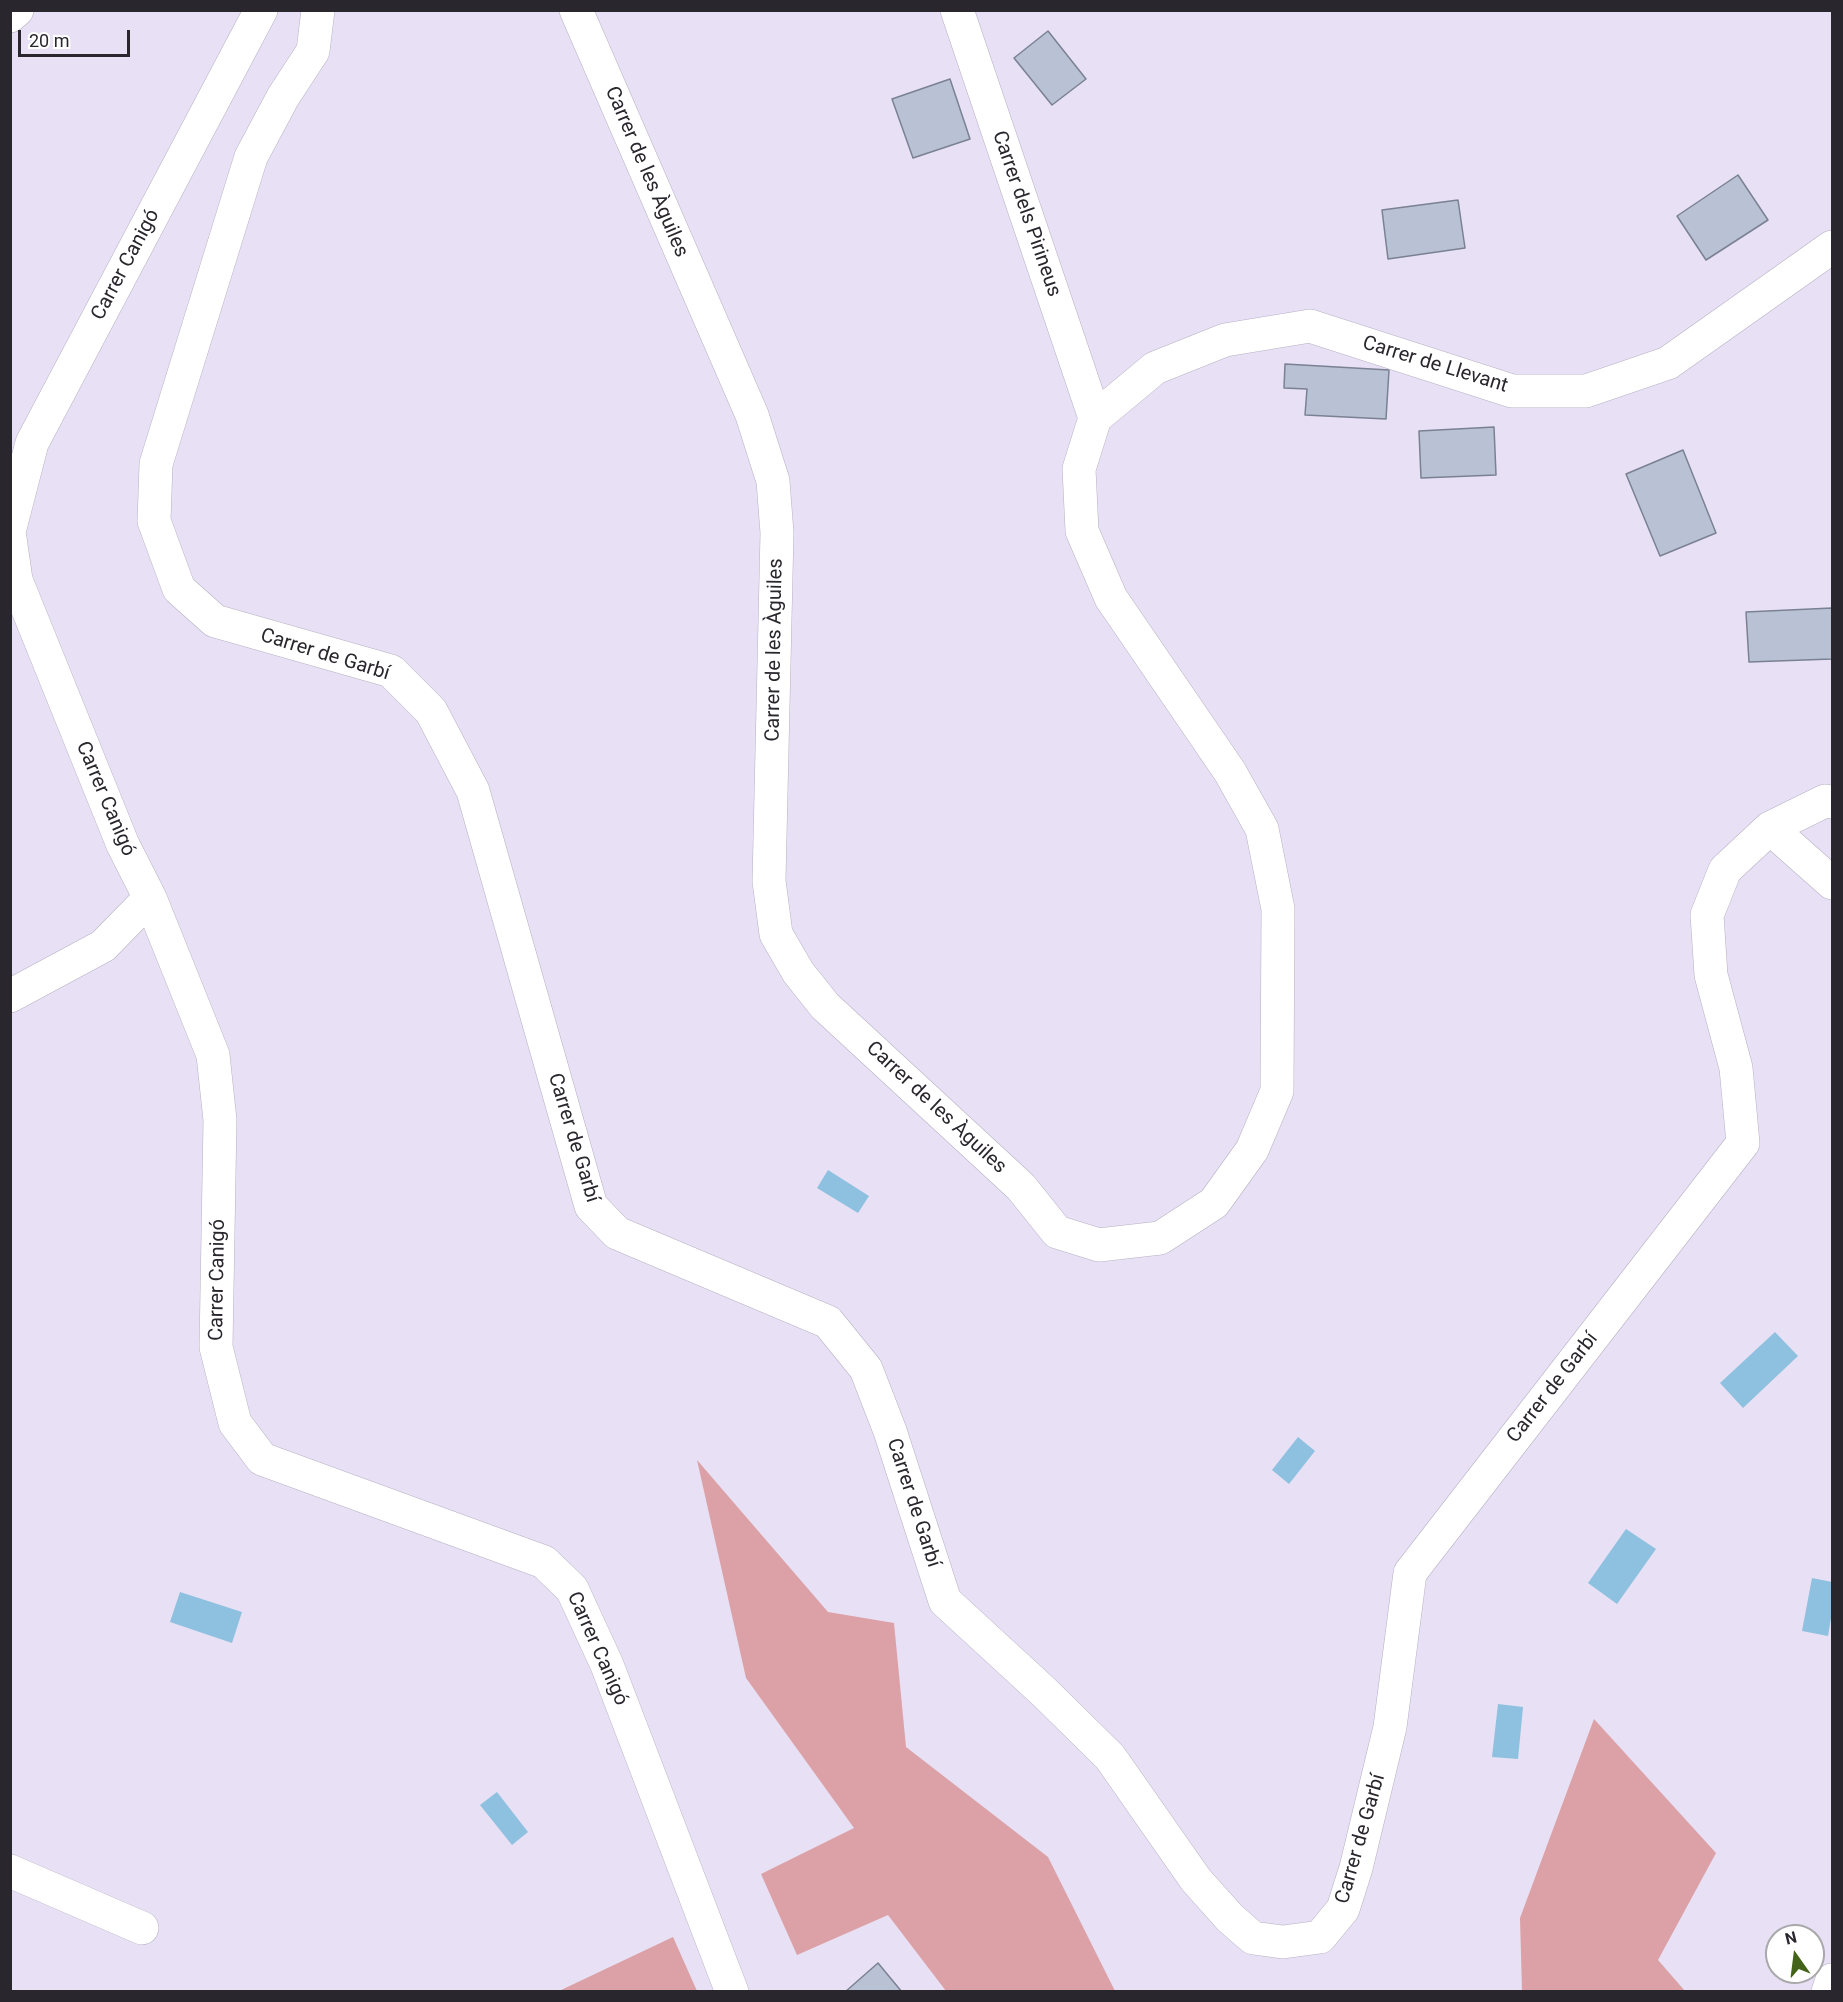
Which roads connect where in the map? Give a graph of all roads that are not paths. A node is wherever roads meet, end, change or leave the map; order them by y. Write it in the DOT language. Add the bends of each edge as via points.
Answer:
graph roads {
  1 [pos="17,10"];
  2 [pos="261,10"];
  3 [pos="318,10"];
  4 [pos="576,10"];
  5 [pos="957,10"];
  6 [pos="10,16"];
  7 [pos="1833,247"];
  8 [pos="1095,418"];
  9 [pos="10,528"];
  10 [pos="10,537"];
  11 [pos="13,581"];
  12 [pos="1833,802"];
  13 [pos="1770,828"];
  14 [pos="1833,882"];
  15 [pos="150,898"];
  16 [pos="10,996"];
  17 [pos="10,1871"];
  18 [pos="142,1928"];
  19 [pos="1833,1980"];
  20 [pos="732,1992"];
  21 [pos="1828,1992"];
  1 -- 6 [label="street"];
  2 -- 9 [label="street, Carrer Canigó" via="32,443"];
  3 -- 13 [label="street, Carrer de Garbí" via="313,51 251,157 156,464 154,521 179,589 215,621 391,671 431,711 473,791 591,1206 617,1233 828,1322 866,1369 945,1601 1110,1757 1196,1880 1253,1938 1283,1942 1320,1937 1343,1909 1390,1727 1410,1573 1743,1143 1736,1068 1711,975 1707,915 1725,870"];
  4 -- 8 [label="street, Carrer de les Àguiles" via="752,415 773,481 777,533 769,881 776,934 798,972 825,1006 1022,1186 1057,1232 1099,1245 1160,1238 1214,1203 1252,1150 1277,1091 1278,909 1262,829 1230,772 1111,598 1082,531 1079,469"];
  5 -- 8 [label="street, Carrer dels Pirineus"];
  7 -- 8 [label="street, Carrer de Llevant" via="1668,363 1586,391 1512,391 1310,326 1225,340 1155,368"];
  10 -- 11 [label="street, Carrer Canigó"];
  11 -- 15 [label="street, Carrer Canigó" via="123,845"];
  12 -- 13 [label="street" via="1825,801"];
  13 -- 14 [label="street"];
  15 -- 16 [label="street" via="103,946"];
  15 -- 20 [label="street, Carrer Canigó" via="213,1055 220,1120 216,1347 235,1423 262,1460 544,1562 572,1589 607,1665"];
  17 -- 18 [label="street"];
  19 -- 21 [label="street"];
}
